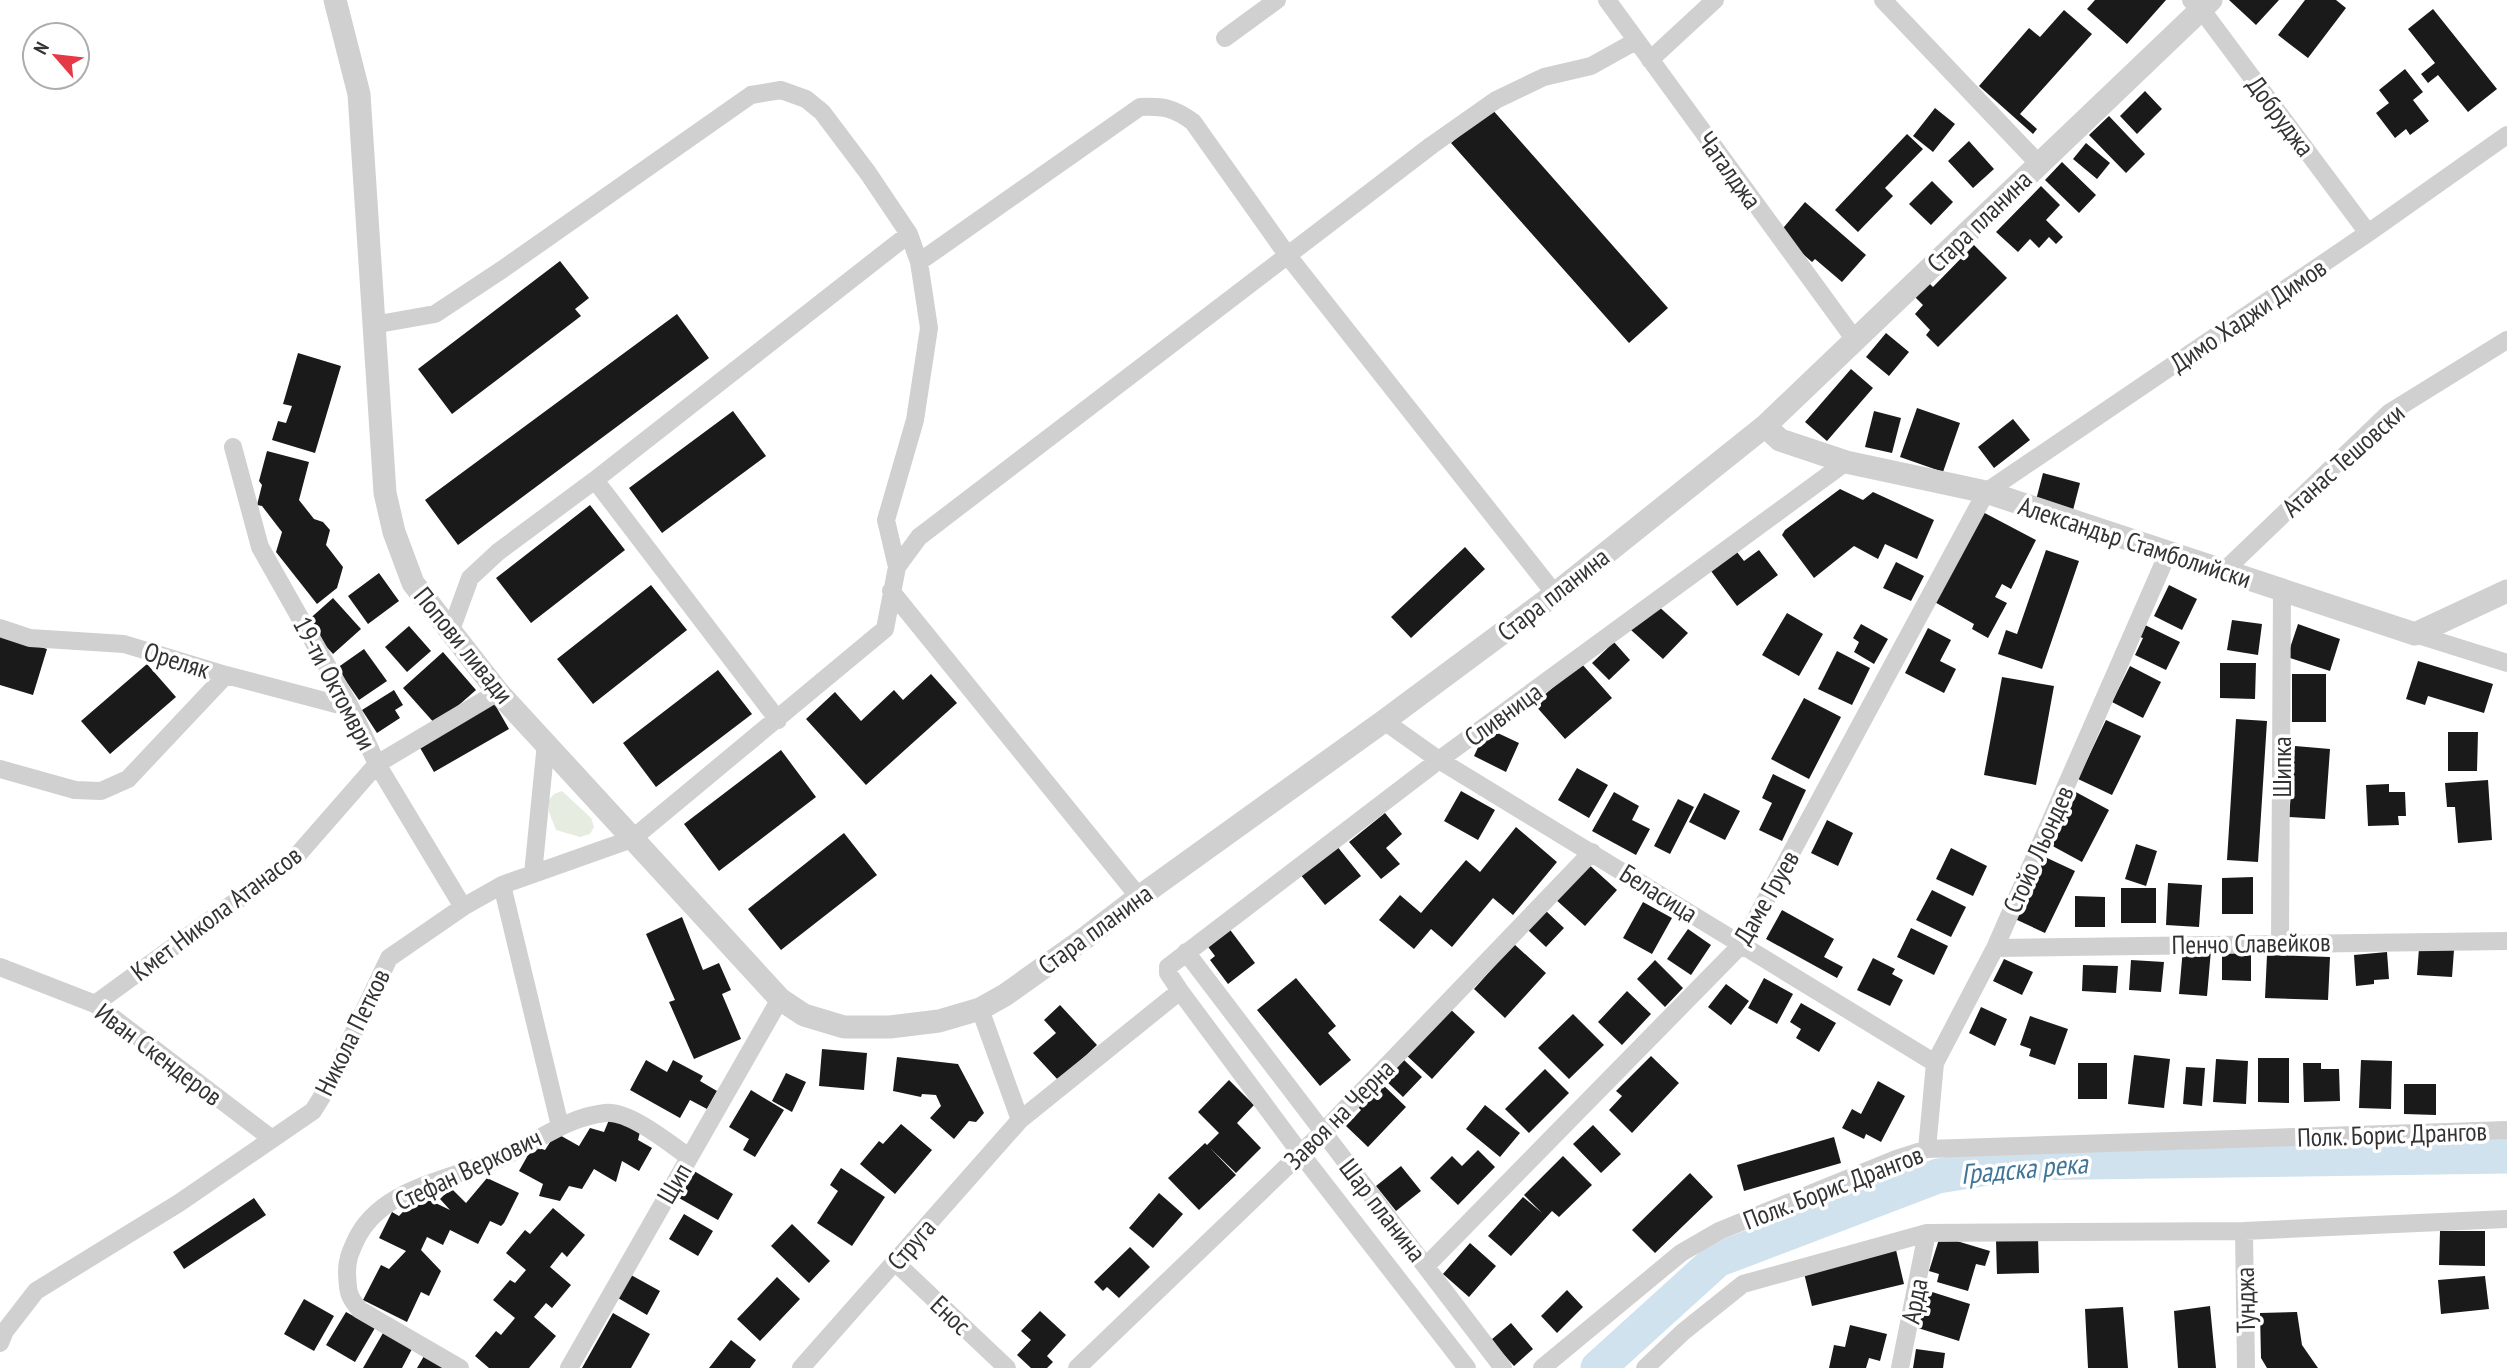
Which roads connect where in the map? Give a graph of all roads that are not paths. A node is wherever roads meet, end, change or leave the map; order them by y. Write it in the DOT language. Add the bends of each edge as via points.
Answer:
graph roads {
  1 [pos="335,0"];
  2 [pos="1277,0"];
  3 [pos="1607,0"];
  4 [pos="1715,0"];
  5 [pos="1883,0"];
  6 [pos="2201,3"];
  7 [pos="1225,38"];
  8 [pos="1636,41"];
  9 [pos="1650,60"];
  10 [pos="2507,135"];
  11 [pos="2039,164"];
  12 [pos="2368,233"];
  13 [pos="909,234"];
  14 [pos="1288,256"];
  15 [pos="919,262"];
  16 [pos="373,325"];
  17 [pos="1854,340"];
  18 [pos="2507,340"];
  19 [pos="1765,426"];
  20 [pos="233,447"];
  21 [pos="1846,463"];
  22 [pos="595,480"];
  23 [pos="1986,492"];
  24 [pos="2168,553"];
  25 [pos="897,566"];
  26 [pos="2224,571"];
  27 [pos="2507,590"];
  28 [pos="891,591"];
  29 [pos="2282,591"];
  30 [pos="1555,594"];
  31 [pos="0,628"];
  32 [pos="451,630"];
  33 [pos="2415,634"];
  34 [pos="2507,663"];
  35 [pos="226,675"];
  36 [pos="498,692"];
  37 [pos="351,708"];
  38 [pos="778,720"];
  39 [pos="1384,721"];
  40 [pos="546,743"];
  41 [pos="1439,760"];
  42 [pos="377,764"];
  43 [pos="0,769"];
  44 [pos="632,839"];
  45 [pos="1592,852"];
  46 [pos="533,874"];
  47 [pos="502,885"];
  48 [pos="1139,897"];
  49 [pos="463,907"];
  50 [pos="2507,941"];
  51 [pos="2280,942"];
  52 [pos="1742,944"];
  53 [pos="1995,948"];
  54 [pos="1186,952"];
  55 [pos="0,967"];
  56 [pos="1168,973"];
  57 [pos="1180,991"];
  58 [pos="780,999"];
  59 [pos="95,1004"];
  60 [pos="980,1009"];
  61 [pos="804,1015"];
  62 [pos="1935,1063"];
  63 [pos="1020,1120"];
  64 [pos="560,1126"];
  65 [pos="2507,1130"];
  66 [pos="1323,1132"];
  67 [pos="272,1139"];
  68 [pos="1927,1149"];
  69 [pos="1301,1154"];
  70 [pos="689,1157"];
  71 [pos="2507,1219"];
  72 [pos="2244,1231"];
  73 [pos="1927,1233"];
  74 [pos="895,1262"];
  75 [pos="1426,1266"];
  76 [pos="0,1343"];
  77 [pos="460,1368"];
  78 [pos="569,1368"];
  79 [pos="801,1368"];
  80 [pos="1007,1368"];
  81 [pos="1077,1368"];
  82 [pos="1466,1368"];
  83 [pos="1503,1368"];
  84 [pos="1542,1368"];
  85 [pos="1646,1368"];
  86 [pos="1900,1368"];
  87 [pos="2246,1368"];
  1 -- 16 [label="street, Попови ливади" via="359,93"];
  2 -- 7 [label="street"];
  3 -- 8 [label="street, Чаталджа"];
  4 -- 9 [label="street"];
  5 -- 11 [label="street"];
  6 -- 11 [label="street, Стара планина"];
  6 -- 12 [label="street, Добруджа"];
  8 -- 9 [label="street, Чаталджа"];
  8 -- 14 [label="street" via="1591,66 1544,77 1496,100"];
  9 -- 17 [label="street, Чаталджа"];
  10 -- 12 [label="street, Димо Хаджи Димов"];
  11 -- 17 [label="street, Стара планина"];
  12 -- 23 [label="street, Димо Хаджи Димов"];
  13 -- 15 [label="street"];
  13 -- 16 [label="street" via="822,113 806,99 781,90 751,95 435,314"];
  13 -- 22 [label="street"];
  14 -- 15 [label="street" via="1193,122 1177,110 1159,106 1140,107"];
  14 -- 25 [label="street" via="919,537"];
  14 -- 30 [label="street"];
  15 -- 25 [label="street" via="929,328 915,420 886,520"];
  16 -- 32 [label="street, Попови ливади" via="383,480 394,532 413,583"];
  17 -- 19 [label="street, Стара планина"];
  18 -- 26 [label="street, Атанас Тешовски" via="2389,413"];
  19 -- 21 [label="street, Александър Стамболийски" via="1780,440"];
  19 -- 30 [label="street, Стара планина"];
  20 -- 37 [label="street, 19-ти Октомври" via="260,547"];
  21 -- 23 [label="street, Александър Стамболийски"];
  21 -- 41 [label="street, Сливница"];
  22 -- 32 [label="street" via="470,578"];
  22 -- 38 [label="street"];
  23 -- 24 [label="street, Александър Стамболийски"];
  23 -- 52 [label="street, Даме Груев"];
  24 -- 26 [label="street, Александър Стамболийски"];
  24 -- 53 [label="street, Стойо Льондев"];
  25 -- 28 [label="street, Никола Петков"];
  26 -- 29 [label="street, Александър Стамболийски"];
  27 -- 33 [label="street"];
  28 -- 38 [label="street, Никола Петков" via="885,629"];
  28 -- 48 [label="street"];
  29 -- 33 [label="street, Александър Стамболийски"];
  29 -- 51 [label="street, Шипка"];
  30 -- 39 [label="street, Стара планина"];
  31 -- 35 [label="street, Ореляк" via="30,638 124,644"];
  32 -- 36 [label="street, Попови ливади"];
  33 -- 34 [label="street, Александър Стамболийски"];
  35 -- 37 [label="street, Ореляк"];
  35 -- 43 [label="street" via="128,779 101,791 75,790"];
  36 -- 40 [label="street, Попови ливади"];
  36 -- 42 [label="street, Кмет Никола Атанасов"];
  37 -- 42 [label="street, 19-ти Октомври"];
  38 -- 44 [label="street, Никола Петков"];
  39 -- 41 [label="street, Беласица"];
  39 -- 48 [label="street, Стара планина"];
  40 -- 44 [label="street, Попови ливади"];
  40 -- 46 [label="street"];
  41 -- 45 [label="street, Беласица"];
  41 -- 54 [label="street, Сливница"];
  42 -- 49 [label="street, 19-ти Октомври"];
  42 -- 59 [label="street, Кмет Никола Атанасов" via="294,859"];
  44 -- 46 [label="street, Никола Петков"];
  44 -- 58 [label="street, Попови ливади"];
  45 -- 52 [label="street, Беласица"];
  45 -- 66 [label="street, Завоя на Черна"];
  46 -- 47 [label="street, Никола Петков"];
  47 -- 49 [label="street, Никола Петков"];
  47 -- 64 [label="street"];
  48 -- 60 [label="street, Стара планина"];
  49 -- 67 [label="street, Никола Петков" via="389,958 313,1111"];
  50 -- 51 [label="street, Пенчо Славейков"];
  51 -- 53 [label="street, Пенчо Славейков"];
  52 -- 62 [label="street, Беласица"];
  52 -- 75 [label="street, Даме Груев"];
  53 -- 62 [label="street, Стойо Льондев"];
  54 -- 56 [label="street, Сливница" via="1168,967"];
  54 -- 66 [label="street, Шар планина"];
  55 -- 59 [label="street, Иван Скендеров"];
  56 -- 57 [label="street, Шар планина"];
  57 -- 63 [label="street, Струга"];
  57 -- 69 [label="street, Шар планина"];
  58 -- 61 [label="street, Попови ливади"];
  58 -- 70 [label="street, Щип"];
  59 -- 67 [label="street, Иван Скендеров"];
  60 -- 61 [label="street, Стара планина" via="939,1021 890,1027 844,1027"];
  60 -- 63 [label="street"];
  62 -- 68 [label="street, Стойо Льондев"];
  63 -- 74 [label="street, Струга"];
  64 -- 70 [label="street, Стефан Веркович" via="607,1112 630,1118"];
  64 -- 77 [label="street, Стефан Веркович" via="502,1158 398,1197 362,1226 347,1260 348,1296 360,1310"];
  65 -- 68 [label="street, Полк. Борис Дрангов"];
  66 -- 69 [label="street, Завоя на Черна"];
  66 -- 75 [label="street, Шар планина"];
  67 -- 76 [label="street, Никола Петков" via="36,1291"];
  68 -- 84 [label="street, Полк. Борис Дрангов" via="1719,1231 1681,1253"];
  69 -- 81 [label="street, Завоя на Черна"];
  69 -- 82 [label="street, Шар планина"];
  70 -- 78 [label="street, Щип"];
  71 -- 72 [label="street"];
  72 -- 73 [label="street"];
  72 -- 87 [label="street, Тунджа"];
  73 -- 85 [label="street" via="1743,1284"];
  73 -- 86 [label="street, Арда"];
  74 -- 79 [label="street, Струга"];
  74 -- 80 [label="street, Енос"];
  75 -- 83 [label="street, Шар планина"];
}
